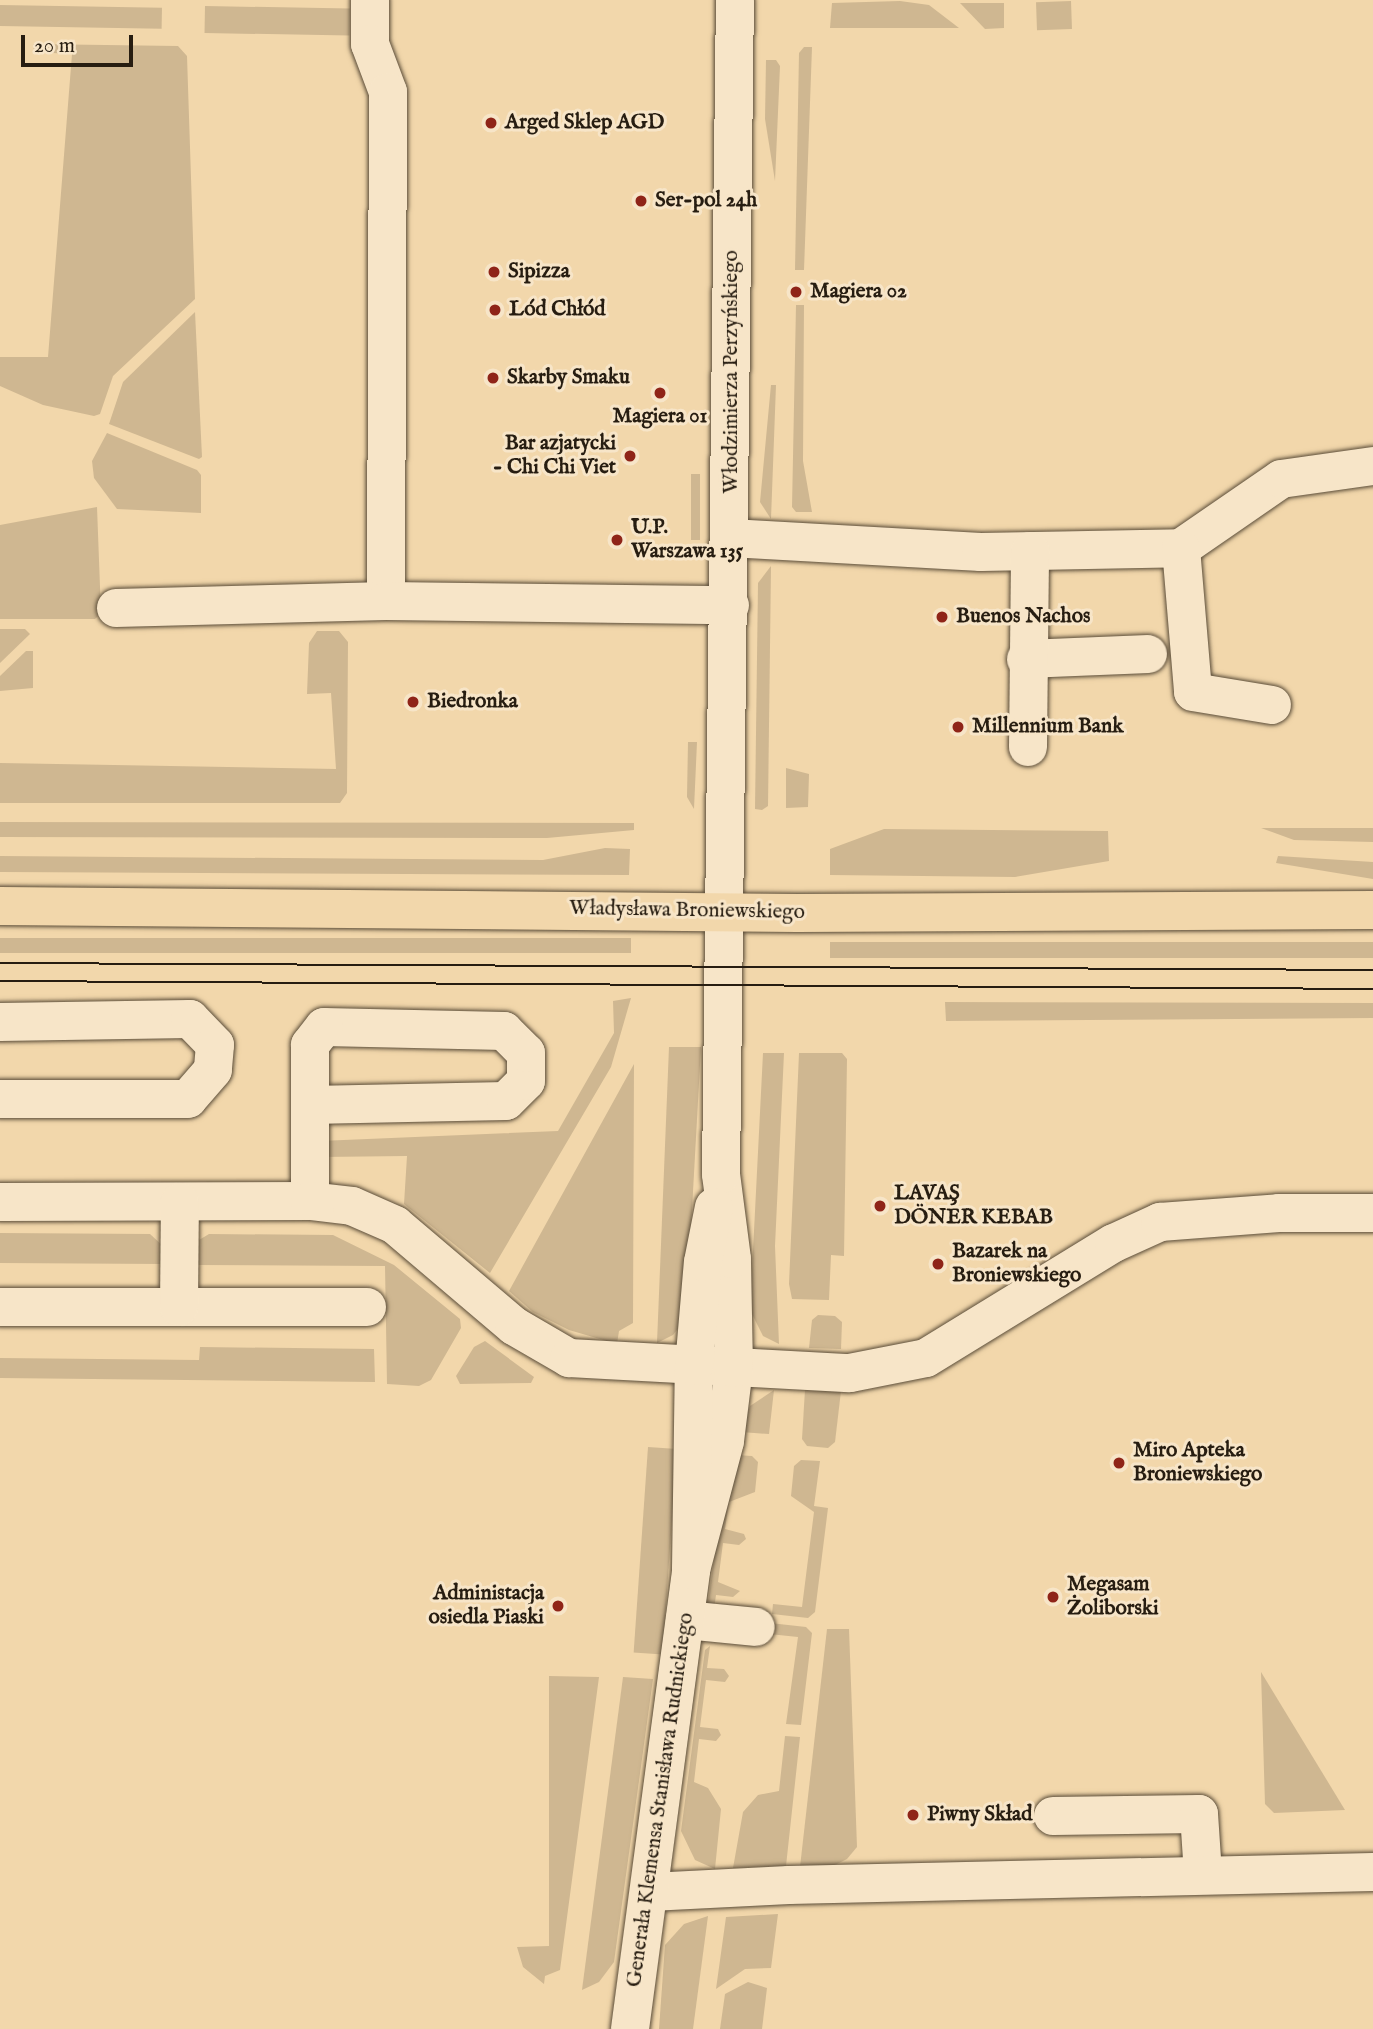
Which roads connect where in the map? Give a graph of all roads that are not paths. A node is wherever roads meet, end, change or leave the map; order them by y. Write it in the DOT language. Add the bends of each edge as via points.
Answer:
graph roads {
  1 [pos="370,0"];
  2 [pos="736,0"];
  3 [pos="1373,466"];
  4 [pos="730,538"];
  5 [pos="1181,548"];
  6 [pos="1030,551"];
  7 [pos="386,601"];
  8 [pos="730,605"];
  9 [pos="116,608"];
  10 [pos="1149,654"];
  11 [pos="1026,659"];
  12 [pos="1272,705"];
  13 [pos="1028,747"];
  14 [pos="0,906"];
  15 [pos="727,911"];
  16 [pos="1373,911"];
  17 [pos="0,1021"];
  18 [pos="0,1099"];
  19 [pos="310,1105"];
  20 [pos="721,1174"];
  21 [pos="310,1201"];
  22 [pos="0,1202"];
  23 [pos="180,1202"];
  24 [pos="1373,1213"];
  25 [pos="0,1307"];
  26 [pos="179,1307"];
  27 [pos="367,1307"];
  28 [pos="695,1366"];
  29 [pos="734,1368"];
  30 [pos="691,1570"];
  31 [pos="685,1620"];
  32 [pos="756,1627"];
  33 [pos="1053,1816"];
  34 [pos="1373,1872"];
  35 [pos="1203,1875"];
  36 [pos="650,1892"];
  37 [pos="630,2029"];
  1 -- 7 [label="street" via="370,44 388,92"];
  2 -- 4 [label="street, Włodzimierza Perzyńskiego"];
  3 -- 5 [label="street" via="1281,478"];
  4 -- 6 [label="street"];
  4 -- 8 [label="street, Włodzimierza Perzyńskiego"];
  5 -- 6 [label="street"];
  5 -- 12 [label="street" via="1193,692"];
  6 -- 11 [label="street"];
  7 -- 8 [label="street"];
  7 -- 9 [label="street"];
  8 -- 15 [label="street, Włodzimierza Perzyńskiego"];
  10 -- 11 [label="street"];
  11 -- 13 [label="street"];
  14 -- 15 [label="main road, Władysława Broniewskiego"];
  15 -- 16 [label="main road, Władysława Broniewskiego"];
  15 -- 20 [label="street, Generała Klemensa Stanisława Rudnickiego"];
  17 -- 18 [label="street" via="190,1020 215,1045 213,1070 188,1099"];
  19 -- 19 [label="street" via="310,1045 324,1027 504,1031 526,1053 526,1081 506,1101"];
  19 -- 21 [label="street"];
  20 -- 28 [label="street, Generała Klemensa Stanisława Rudnickiego" via="703,1262"];
  20 -- 29 [label="street, Generała Klemensa Stanisława Rudnickiego" via="732,1259"];
  21 -- 23 [label="street"];
  21 -- 28 [label="street" via="352,1206 395,1225 514,1326 569,1358"];
  22 -- 23 [label="street"];
  23 -- 26 [label="street"];
  24 -- 29 [label="street" via="1279,1213 1160,1222 1114,1243 926,1358 850,1373"];
  25 -- 26 [label="street"];
  26 -- 27 [label="street"];
  28 -- 29 [label="street"];
  28 -- 30 [label="street, Generała Klemensa Stanisława Rudnickiego"];
  29 -- 30 [label="street, Generała Klemensa Stanisława Rudnickiego" via="724,1441"];
  30 -- 31 [label="street, Generała Klemensa Stanisława Rudnickiego"];
  31 -- 32 [label="street"];
  31 -- 36 [label="street, Generała Klemensa Stanisława Rudnickiego"];
  33 -- 35 [label="street" via="1199,1814"];
  34 -- 35 [label="street"];
  35 -- 36 [label="street"];
  36 -- 37 [label="street, Generała Klemensa Stanisława Rudnickiego"];
}
